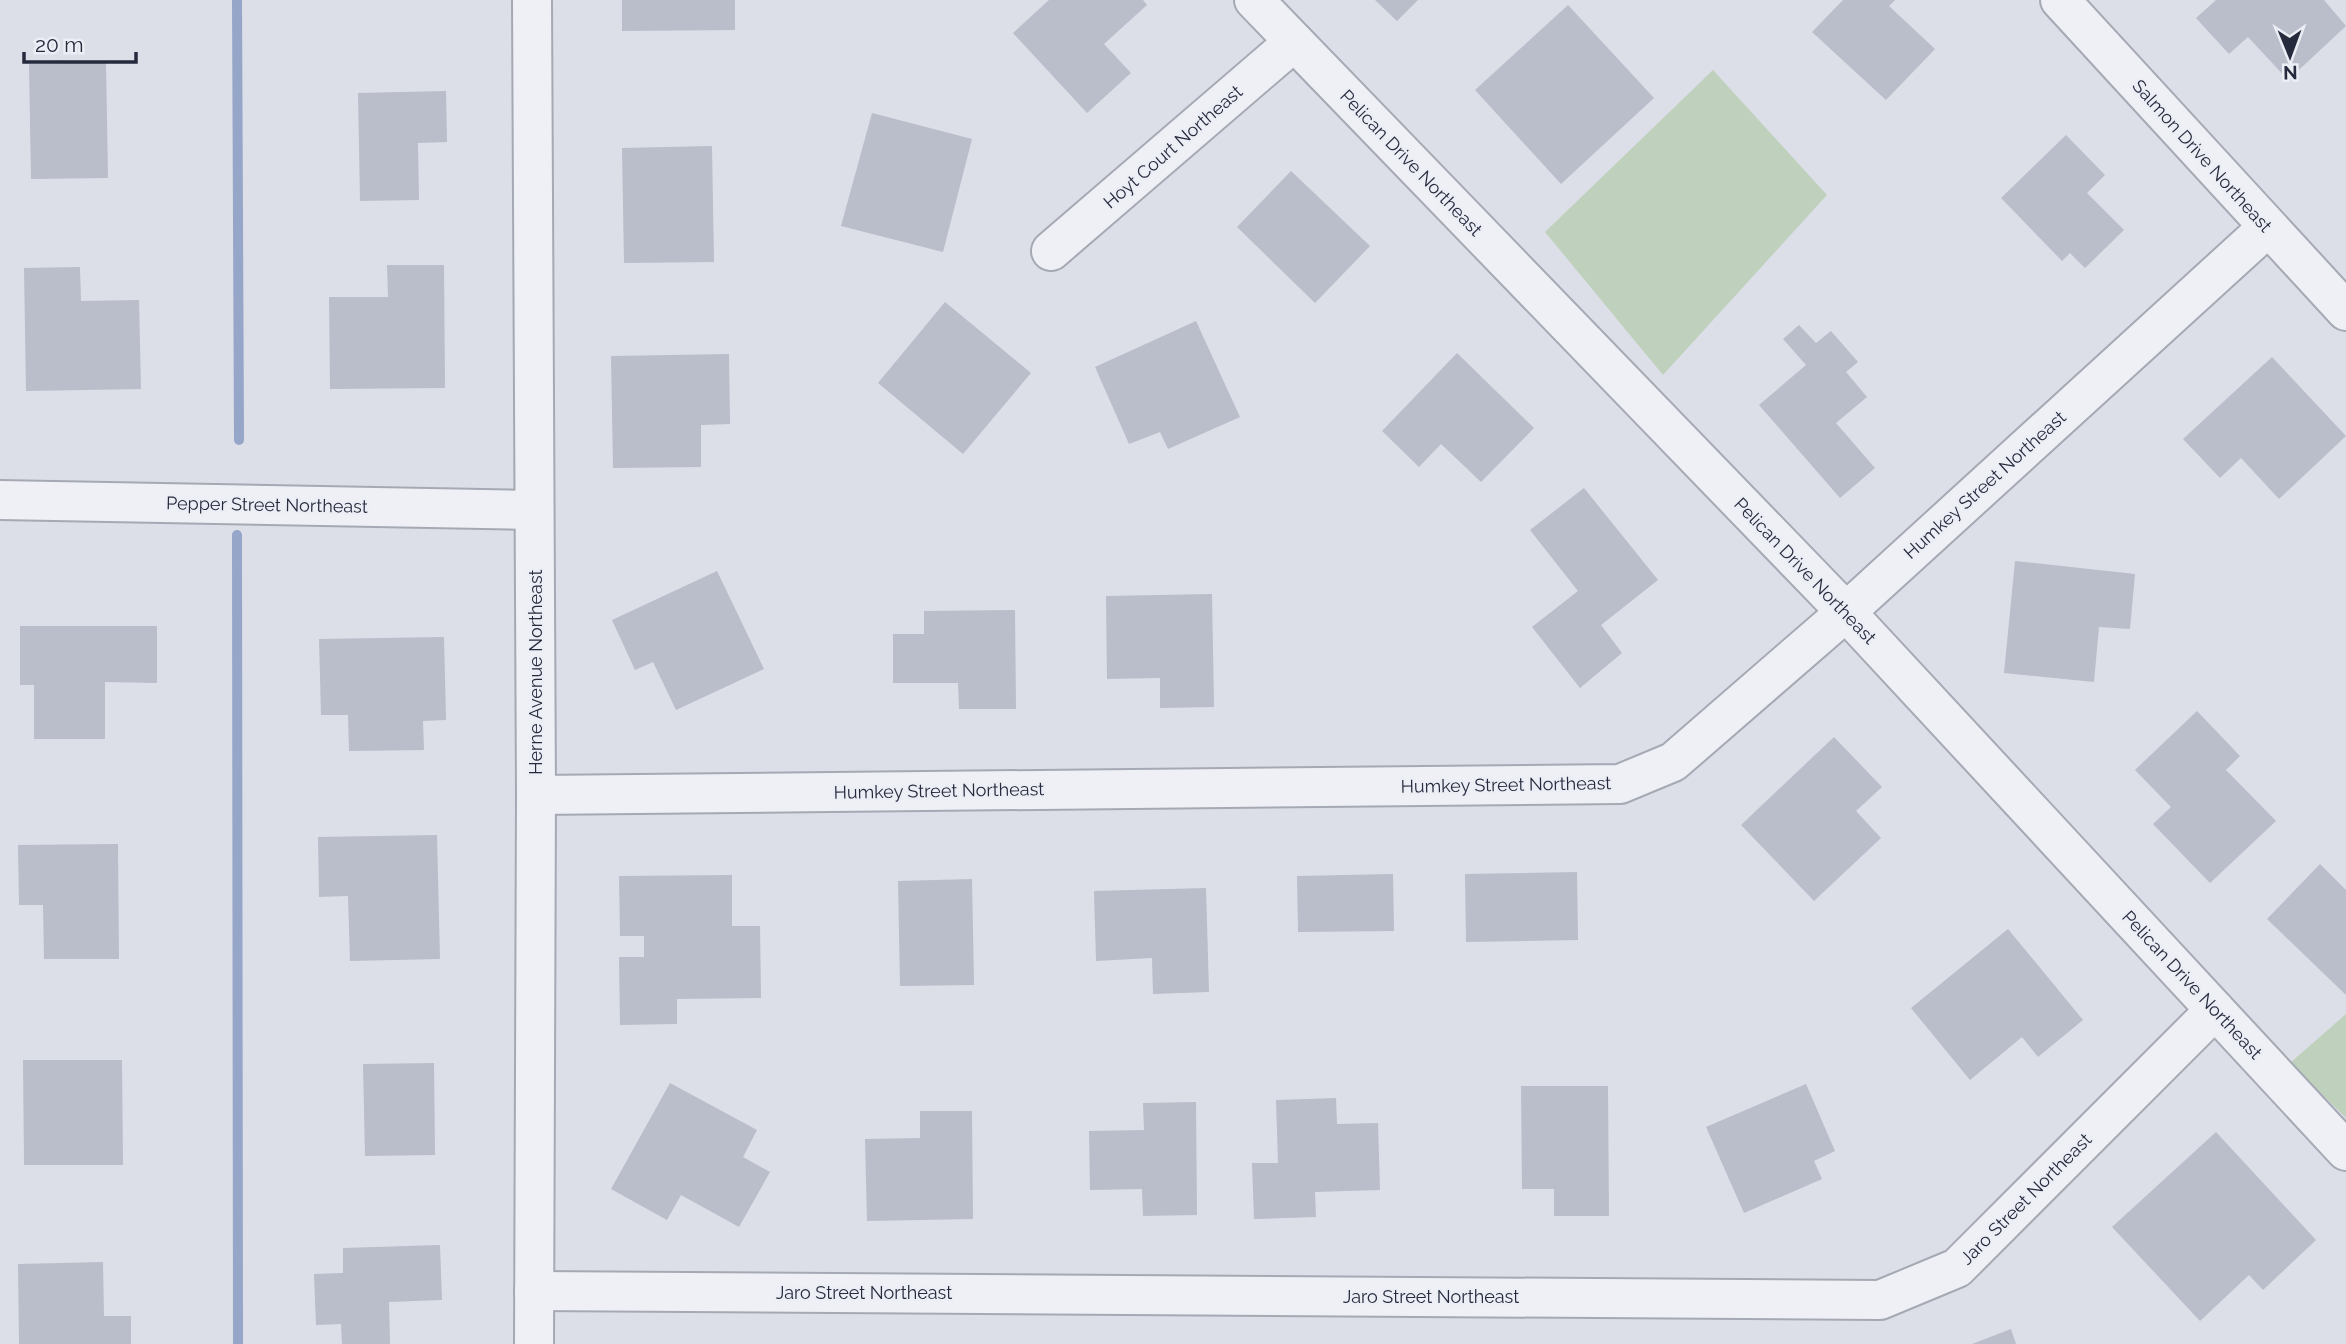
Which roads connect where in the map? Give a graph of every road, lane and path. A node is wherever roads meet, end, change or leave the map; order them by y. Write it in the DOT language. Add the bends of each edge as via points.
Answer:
graph roads {
  1 [pos="532,0"];
  2 [pos="1254,0"];
  3 [pos="2060,0"];
  4 [pos="1294,42"];
  5 [pos="2267,228"];
  6 [pos="1051,251"];
  7 [pos="2346,311"];
  8 [pos="0,500"];
  9 [pos="534,510"];
  10 [pos="1846,612"];
  11 [pos="537,795"];
  12 [pos="2215,1010"];
  13 [pos="2346,1151"];
  14 [pos="534,1291"];
  15 [pos="534,1344"];
  1 -- 9 [label="street, Herne Avenue Northeast"];
  2 -- 4 [label="street, Pelican Drive Northeast"];
  3 -- 5 [label="street, Salmon Drive Northeast"];
  4 -- 6 [label="street, Hoyt Court Northeast"];
  4 -- 10 [label="street, Pelican Drive Northeast"];
  5 -- 7 [label="street, Salmon Drive Northeast"];
  5 -- 10 [label="street, Humkey Street Northeast"];
  8 -- 9 [label="street, Pepper Street Northeast"];
  9 -- 11 [label="street, Herne Avenue Northeast"];
  10 -- 11 [label="street, Humkey Street Northeast" via="1673,762 1620,784"];
  10 -- 12 [label="street, Pelican Drive Northeast"];
  11 -- 14 [label="street, Herne Avenue Northeast"];
  12 -- 13 [label="street, Pelican Drive Northeast"];
  12 -- 14 [label="street, Jaro Street Northeast" via="1957,1268 1880,1300"];
  14 -- 15 [label="street, Herne Avenue Northeast"];
}
